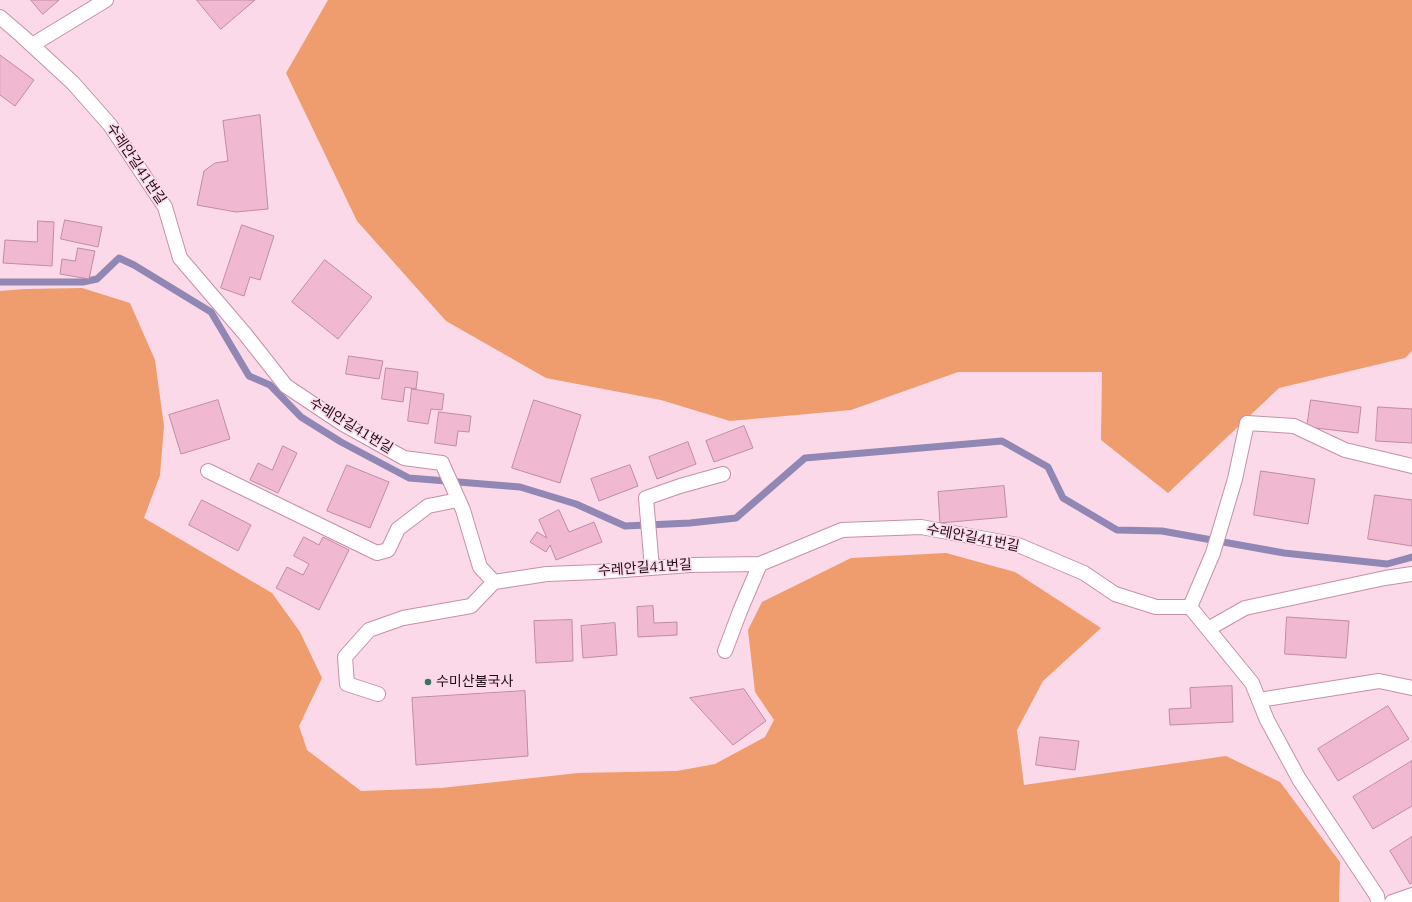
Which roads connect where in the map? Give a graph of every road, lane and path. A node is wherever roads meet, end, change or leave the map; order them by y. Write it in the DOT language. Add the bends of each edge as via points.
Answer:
graph roads {
  1 [pos="106,0"];
  2 [pos="0,17"];
  3 [pos="32,46"];
  4 [pos="1412,466"];
  5 [pos="208,471"];
  6 [pos="723,474"];
  7 [pos="456,495"];
  8 [pos="760,564"];
  9 [pos="652,568"];
  10 [pos="1412,574"];
  11 [pos="494,582"];
  12 [pos="1190,607"];
  13 [pos="1208,629"];
  14 [pos="725,651"];
  15 [pos="1412,688"];
  16 [pos="378,694"];
  17 [pos="1259,700"];
  18 [pos="1412,895"];
  19 [pos="1378,902"];
  20 [pos="1392,902"];
  1 -- 3 [label="lane"];
  2 -- 3 [label="lane, 수레안길41번길"];
  3 -- 7 [label="lane, 수레안길41번길" via="73,83 110,125 165,207 180,258 286,386 343,424 404,458 442,463"];
  4 -- 12 [label="lane" via="1345,450 1294,426 1247,423 1235,479 1213,551"];
  5 -- 7 [label="lane" via="377,554 388,550 398,529 428,506"];
  6 -- 9 [label="lane" via="646,498"];
  7 -- 11 [label="lane, 수레안길41번길" via="480,567"];
  8 -- 9 [label="lane, 수레안길41번길"];
  8 -- 12 [label="lane, 수레안길41번길" via="842,530 921,527 1018,545 1084,573 1115,594 1156,607"];
  8 -- 14 [label="lane"];
  9 -- 11 [label="lane, 수레안길41번길" via="547,574"];
  10 -- 13 [label="lane" via="1245,608"];
  11 -- 16 [label="lane" via="471,606 403,618 369,630 345,657 347,684"];
  12 -- 13 [label="lane"];
  13 -- 17 [label="lane" via="1252,682"];
  15 -- 17 [label="lane" via="1379,681"];
  17 -- 19 [label="lane" via="1300,779 1377,896"];
  18 -- 20 [label="lane"];
}
